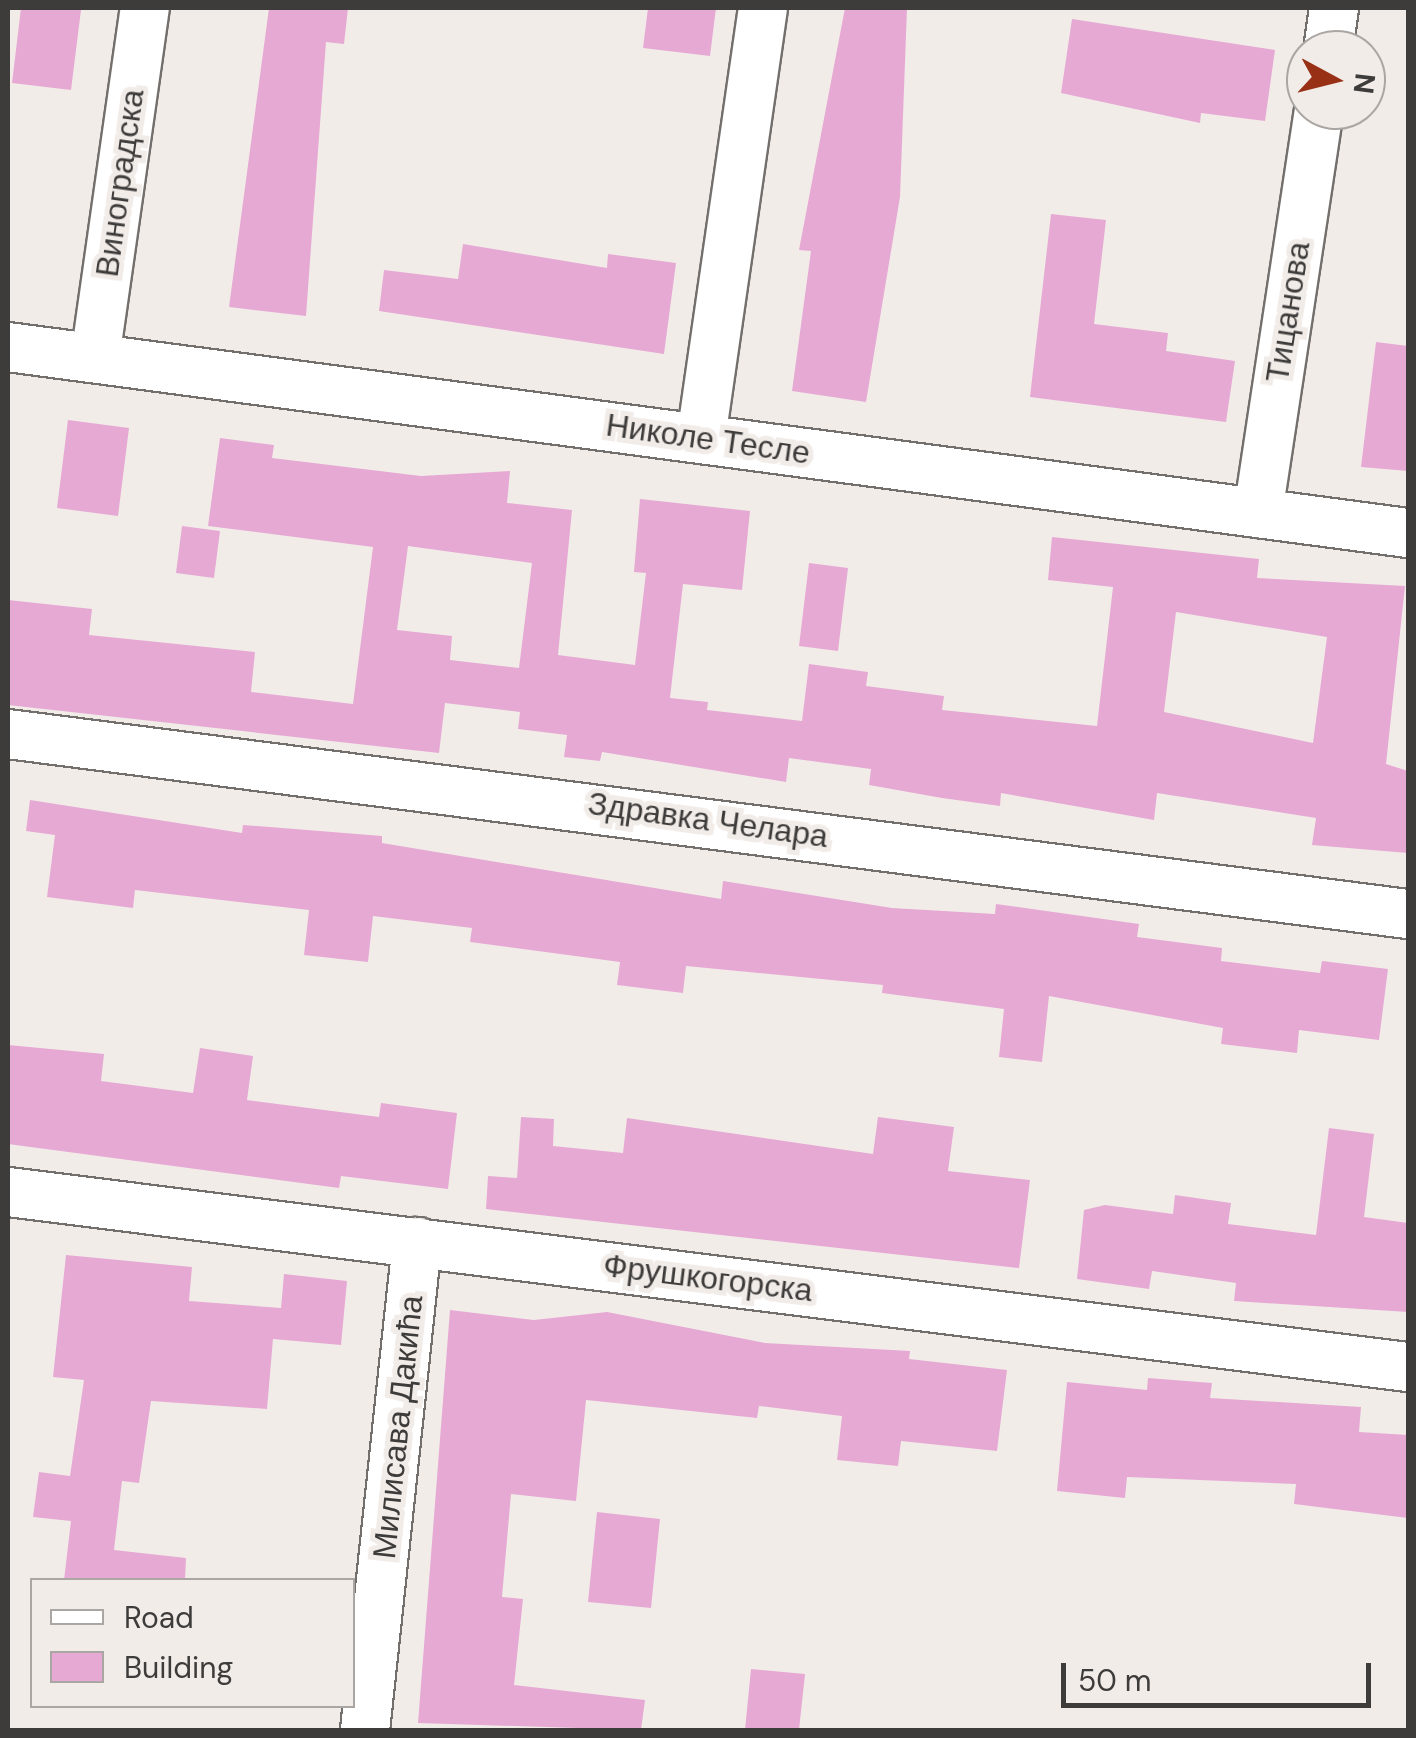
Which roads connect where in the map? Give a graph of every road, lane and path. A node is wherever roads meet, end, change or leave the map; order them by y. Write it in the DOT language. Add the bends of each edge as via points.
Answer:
graph roads {
  1 [pos="145,8"];
  2 [pos="763,8"];
  3 [pos="1315,130"];
  4 [pos="8,347"];
  5 [pos="95,358"];
  6 [pos="702,438"];
  7 [pos="1258,513"];
  8 [pos="1408,533"];
  9 [pos="8,734"];
  10 [pos="1408,914"];
  11 [pos="8,1192"];
  12 [pos="417,1242"];
  13 [pos="1408,1367"];
  14 [pos="366,1730"];
  1 -- 5 [label="street, Виноградска"];
  2 -- 6 [label="street"];
  3 -- 7 [label="street, Тицанова"];
  4 -- 5 [label="street, Николе Тесле"];
  5 -- 6 [label="street, Николе Тесле"];
  6 -- 7 [label="street, Николе Тесле"];
  7 -- 8 [label="street, Николе Тесле"];
  9 -- 10 [label="street, Здравка Челара"];
  11 -- 12 [label="street, Фрушкогорска"];
  12 -- 13 [label="street, Фрушкогорска"];
  12 -- 14 [label="street, Милисава Дакића"];
}
